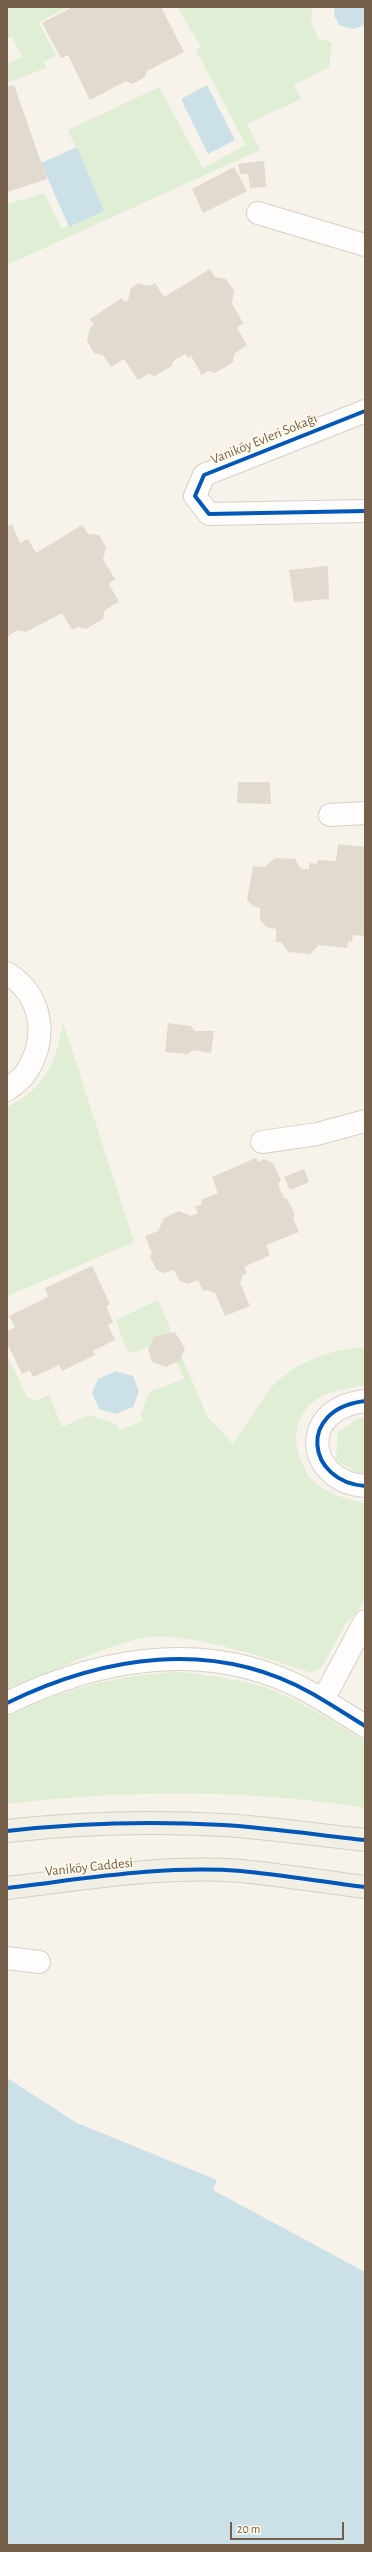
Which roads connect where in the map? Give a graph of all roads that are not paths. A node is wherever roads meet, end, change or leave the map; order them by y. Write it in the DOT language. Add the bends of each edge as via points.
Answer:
graph roads {
  1 [pos="258,213"];
  2 [pos="365,245"];
  3 [pos="365,411"];
  4 [pos="365,511"];
  5 [pos="365,813"];
  6 [pos="330,815"];
  7 [pos="7,973"];
  8 [pos="7,1090"];
  9 [pos="365,1121"];
  10 [pos="262,1142"];
  11 [pos="365,1401"];
  12 [pos="365,1486"];
  13 [pos="365,1620"];
  14 [pos="323,1700"];
  15 [pos="7,1703"];
  16 [pos="365,1726"];
  17 [pos="7,1831"];
  18 [pos="365,1840"];
  19 [pos="365,1887"];
  20 [pos="7,1888"];
  21 [pos="7,1958"];
  22 [pos="39,1962"];
  1 -- 2 [label="street"];
  3 -- 4 [label="street, Vaniköy Evleri Sokağı" via="204,475 195,496 209,514"];
  5 -- 6 [label="street"];
  7 -- 8 [label="street" via="17,979 31,996 39,1016 40,1036 35,1056 24,1075"];
  9 -- 10 [label="street" via="317,1134"];
  11 -- 12 [label="street" via="342,1406 332,1412 318,1431 318,1444 326,1467 337,1478 347,1483"];
  13 -- 14 [label="street"];
  14 -- 15 [label="street" via="285,1681 252,1670 221,1662 170,1658 79,1674"];
  14 -- 16 [label="street"];
  17 -- 18 [label="main road" via="49,1826 223,1825"];
  19 -- 20 [label="main road, Vaniköy Caddesi" via="240,1871 184,1871 127,1874"];
  21 -- 22 [label="street"];
}
